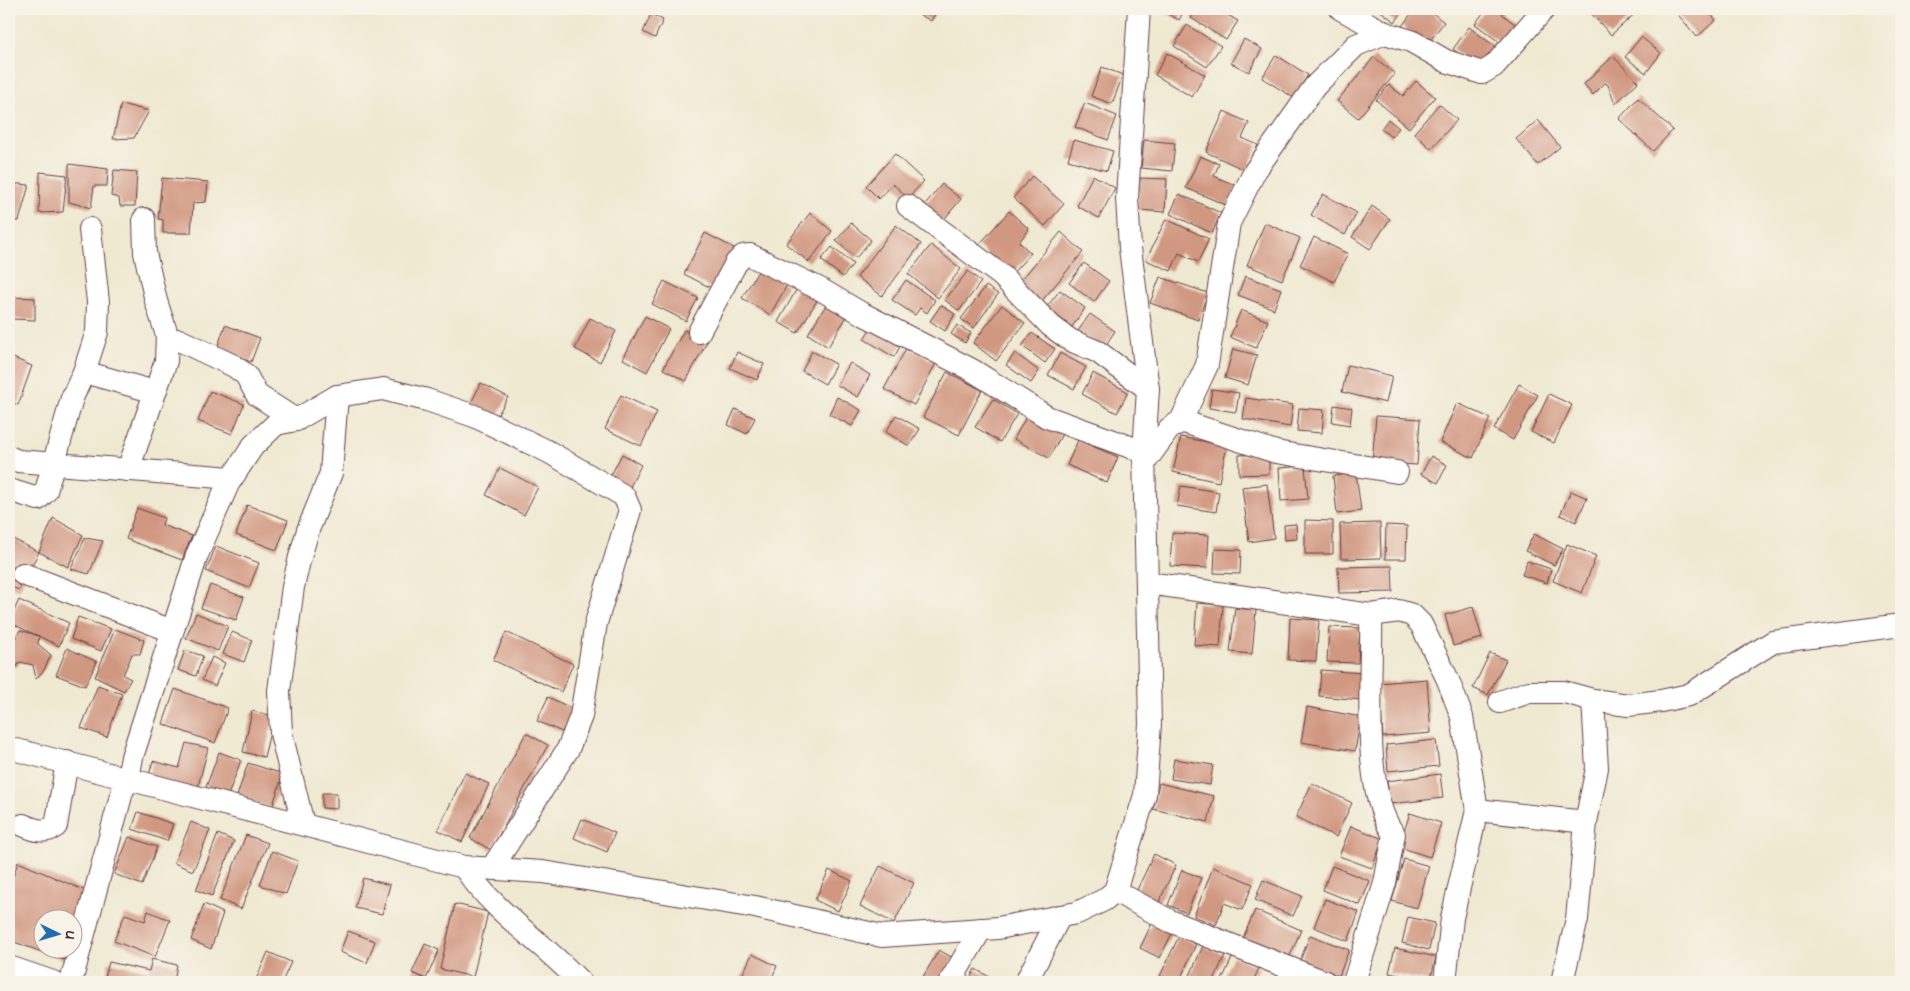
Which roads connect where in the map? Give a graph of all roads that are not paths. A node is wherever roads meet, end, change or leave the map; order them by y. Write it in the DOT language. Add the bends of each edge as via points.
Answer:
graph roads {
  1 [pos="1139,9"];
  2 [pos="1341,9"];
  3 [pos="1544,9"];
  4 [pos="1385,33"];
  5 [pos="908,206"];
  6 [pos="144,219"];
  7 [pos="90,229"];
  8 [pos="700,332"];
  9 [pos="179,340"];
  10 [pos="84,372"];
  11 [pos="1148,389"];
  12 [pos="155,392"];
  13 [pos="337,396"];
  14 [pos="296,420"];
  15 [pos="1181,421"];
  16 [pos="1145,457"];
  17 [pos="9,458"];
  18 [pos="52,463"];
  19 [pos="128,470"];
  20 [pos="1397,472"];
  21 [pos="232,478"];
  22 [pos="9,490"];
  23 [pos="23,574"];
  24 [pos="1148,583"];
  25 [pos="1371,615"];
  26 [pos="1901,625"];
  27 [pos="172,631"];
  28 [pos="1593,700"];
  29 [pos="1500,702"];
  30 [pos="9,748"];
  31 [pos="68,762"];
  32 [pos="128,780"];
  33 [pos="1477,810"];
  34 [pos="1586,822"];
  35 [pos="303,824"];
  36 [pos="23,825"];
  37 [pos="464,867"];
  38 [pos="492,868"];
  39 [pos="1115,891"];
  40 [pos="1060,916"];
  41 [pos="981,929"];
  42 [pos="9,967"];
  43 [pos="53,982"];
  44 [pos="71,982"];
  45 [pos="580,982"];
  46 [pos="950,982"];
  47 [pos="1026,982"];
  48 [pos="1325,982"];
  49 [pos="1354,982"];
  50 [pos="1445,982"];
  51 [pos="1562,982"];
  1 -- 11 [label="street" via="1127,198"];
  2 -- 4 [label="street"];
  3 -- 4 [label="street" via="1494,66 1482,73 1446,61 1411,41"];
  4 -- 15 [label="street" via="1356,45 1315,86 1255,171 1230,223 1207,365"];
  5 -- 11 [label="street" via="1002,276 1051,326 1070,340 1098,352"];
  6 -- 12 [label="street" via="144,253 167,335 166,361"];
  7 -- 10 [label="street" via="98,302 97,332"];
  8 -- 16 [label="street" via="736,264 743,256 750,255 972,370 1047,416"];
  9 -- 14 [label="street" via="234,366 246,375 257,395"];
  10 -- 12 [label="street"];
  10 -- 18 [label="street" via="72,398"];
  11 -- 16 [label="street"];
  12 -- 19 [label="street"];
  13 -- 14 [label="street"];
  13 -- 35 [label="street" via="331,473 300,557 279,691 282,733"];
  13 -- 38 [label="street" via="383,389 474,416 549,452 624,496 630,510 596,623 581,716 568,749"];
  14 -- 21 [label="street" via="276,424 253,446"];
  15 -- 16 [label="street" via="1169,429"];
  15 -- 20 [label="street" via="1276,452"];
  16 -- 24 [label="street"];
  17 -- 18 [label="street"];
  18 -- 19 [label="street"];
  18 -- 22 [label="street" via="46,490 38,499"];
  19 -- 21 [label="street"];
  21 -- 27 [label="street" via="196,555"];
  23 -- 27 [label="street"];
  24 -- 25 [label="street"];
  24 -- 39 [label="street" via="1150,724 1146,796"];
  25 -- 33 [label="street" via="1399,611 1412,615 1421,624 1462,717"];
  25 -- 49 [label="street" via="1375,781 1386,824 1394,834 1385,883"];
  26 -- 28 [label="street" via="1773,642 1689,695 1628,705"];
  27 -- 32 [label="street" via="132,757"];
  28 -- 29 [label="street" via="1564,692 1529,692"];
  28 -- 34 [label="street" via="1597,768"];
  30 -- 31 [label="street"];
  31 -- 32 [label="street"];
  31 -- 36 [label="street" via="56,826 50,830 36,830"];
  32 -- 35 [label="street"];
  32 -- 44 [label="street" via="122,792"];
  33 -- 34 [label="street"];
  33 -- 50 [label="street" via="1452,918"];
  34 -- 51 [label="street" via="1577,918"];
  35 -- 37 [label="street"];
  37 -- 38 [label="street"];
  37 -- 45 [label="street" via="510,920"];
  38 -- 41 [label="street" via="543,872 754,907 882,936"];
  39 -- 40 [label="street" via="1077,913"];
  39 -- 48 [label="street" via="1170,921"];
  40 -- 41 [label="street"];
  40 -- 47 [label="street"];
  41 -- 46 [label="street"];
  42 -- 43 [label="street"];
}
